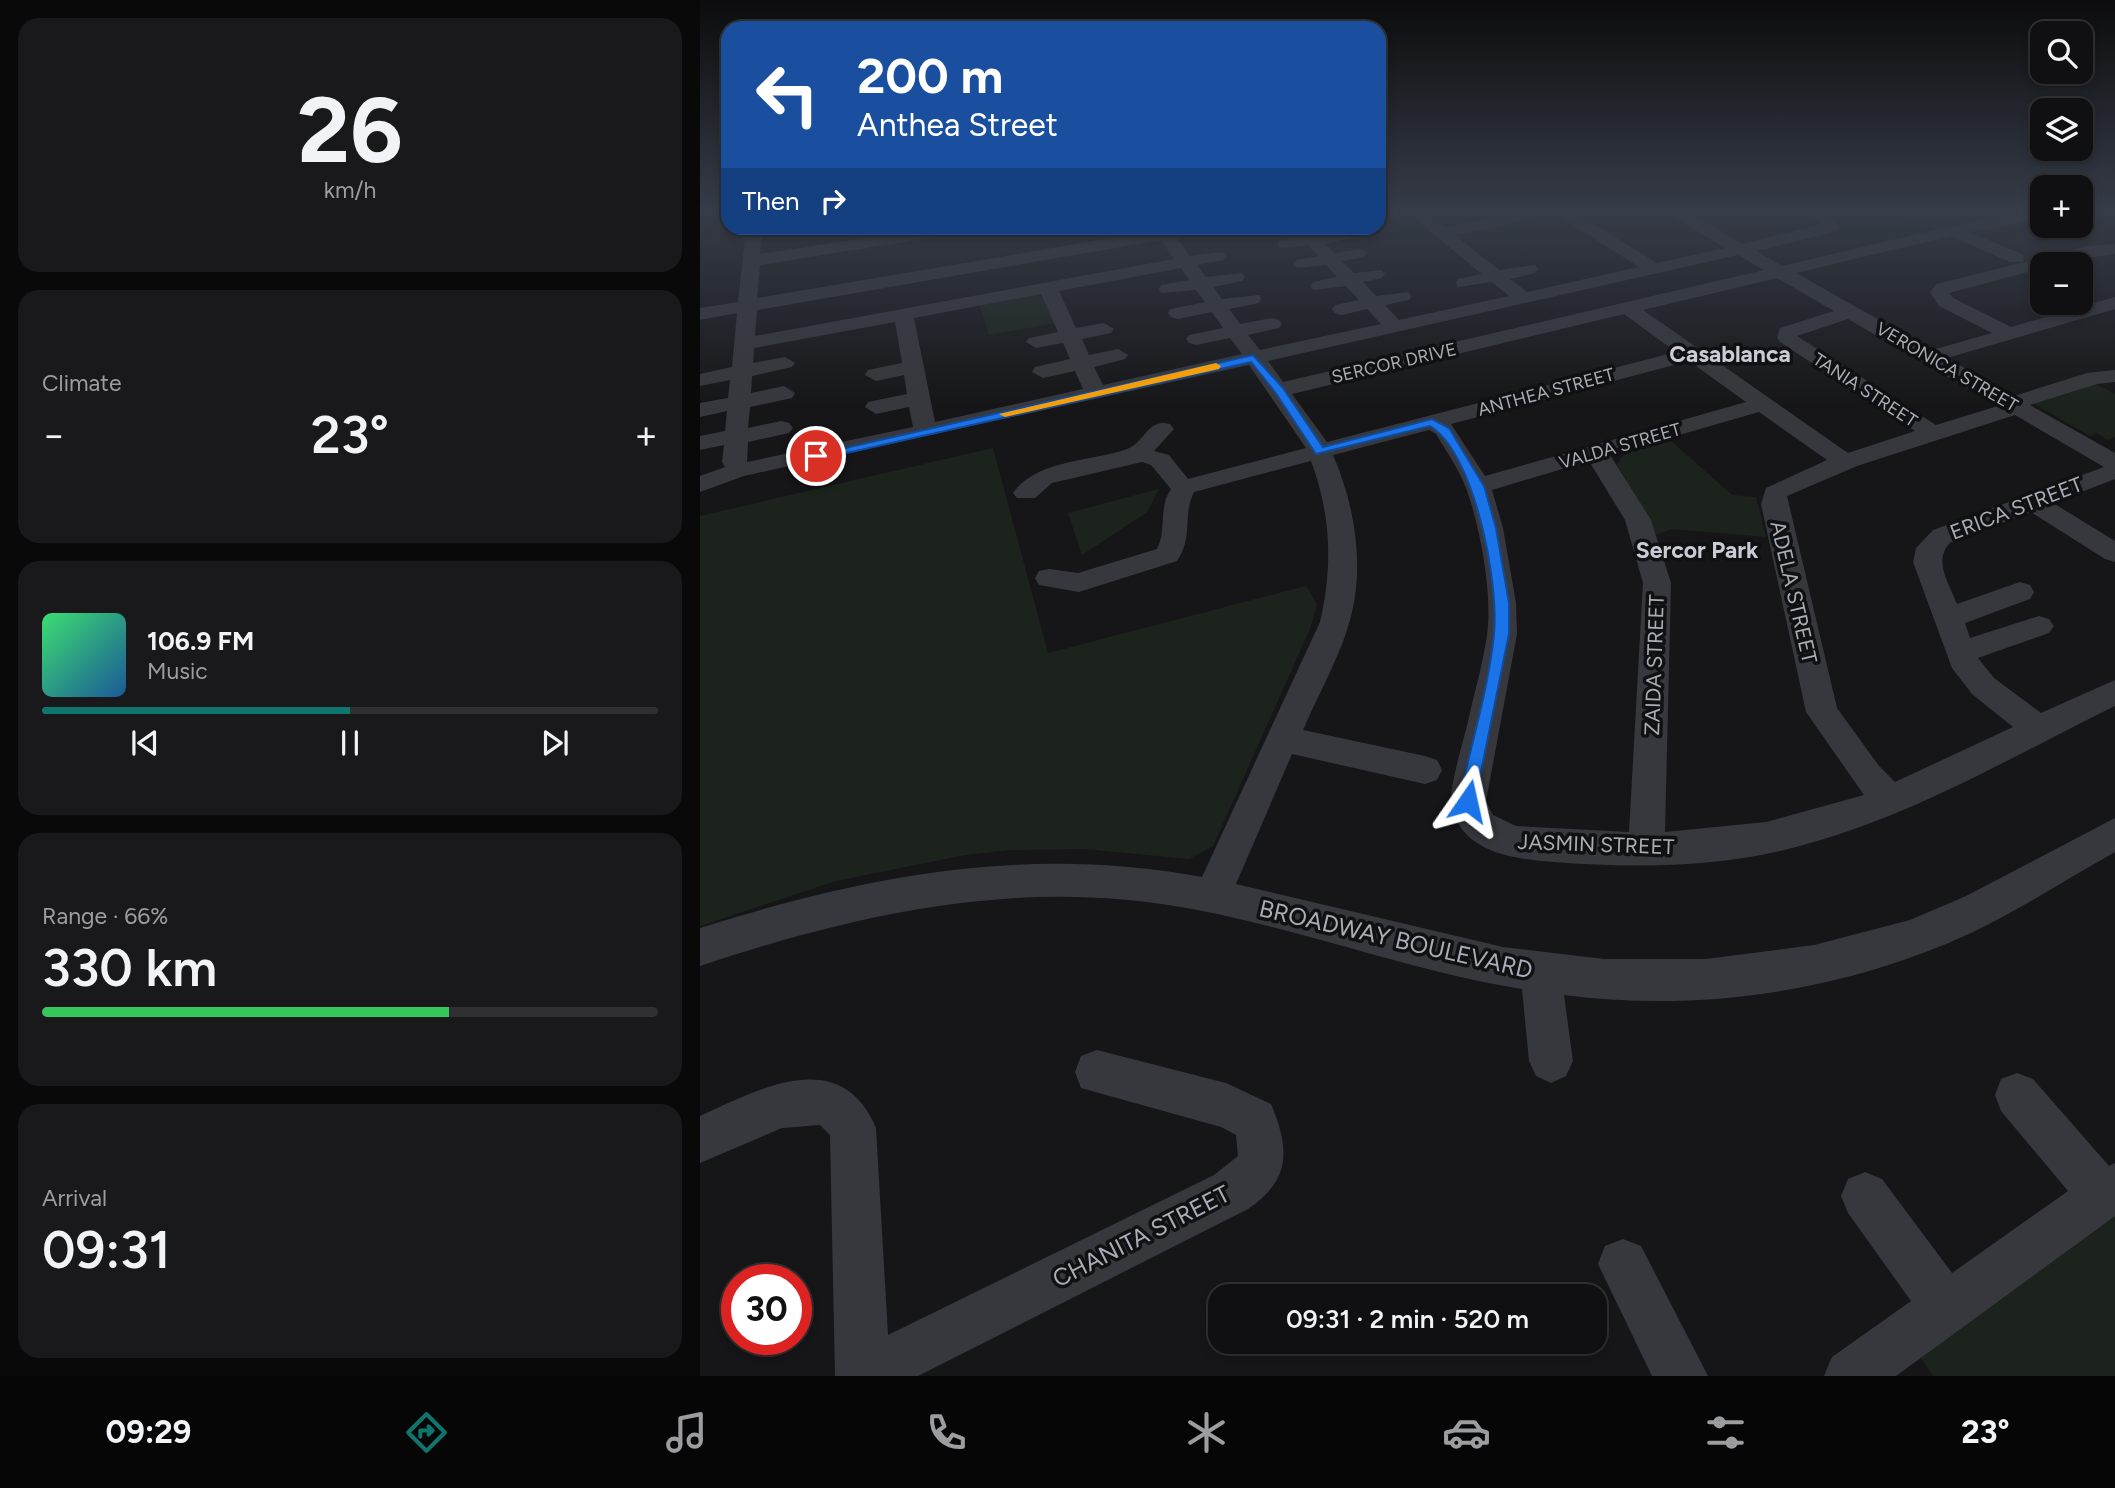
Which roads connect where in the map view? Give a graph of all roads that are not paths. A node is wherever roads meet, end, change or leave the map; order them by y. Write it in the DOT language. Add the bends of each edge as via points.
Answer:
graph roads {
  1 [pos="750,276"];
  2 [pos="913,276"];
  3 [pos="1110,276"];
  4 [pos="1195,276"];
  5 [pos="1346,276"];
  6 [pos="1367,276"];
  7 [pos="1499,276"];
  8 [pos="1617,276"];
  9 [pos="1761,276"];
  10 [pos="1786,276"];
  11 [pos="1990,276"];
  12 [pos="1236,277"];
  13 [pos="1496,277"];
  14 [pos="1350,280"];
  15 [pos="1200,283"];
  16 [pos="1465,283"];
  17 [pos="1320,286"];
  18 [pos="1048,288"];
  19 [pos="1168,289"];
  20 [pos="1402,296"];
  21 [pos="1522,298"];
  22 [pos="1252,299"];
  23 [pos="1371,303"];
  24 [pos="2115,303"];
  25 [pos="1217,306"];
  26 [pos="747,307"];
  27 [pos="1627,307"];
  28 [pos="1342,309"];
  29 [pos="1850,312"];
  30 [pos="1178,313"];
  31 [pos="700,314"];
  32 [pos="904,315"];
  33 [pos="1272,324"];
  34 [pos="1394,326"];
  35 [pos="1104,329"];
  36 [pos="1235,332"];
  37 [pos="2008,333"];
  38 [pos="1070,336"];
  39 [pos="1196,339"];
  40 [pos="1036,342"];
  41 [pos="744,344"];
  42 [pos="1692,354"];
  43 [pos="1118,355"];
  44 [pos="1928,357"];
  45 [pos="1253,358"];
  46 [pos="785,363"];
  47 [pos="1082,363"];
  48 [pos="913,367"];
  49 [pos="742,372"];
  50 [pos="1043,372"];
  51 [pos="876,375"];
  52 [pos="2115,378"];
  53 [pos="700,380"];
  54 [pos="2115,384"];
  55 [pos="1279,390"];
  56 [pos="784,393"];
  57 [pos="1096,393"];
  58 [pos="919,398"];
  59 [pos="739,402"];
  60 [pos="1762,404"];
  61 [pos="2015,406"];
  62 [pos="876,407"];
  63 [pos="700,411"];
  64 [pos="1432,422"];
  65 [pos="781,428"];
  66 [pos="1162,429"];
  67 [pos="925,431"];
  68 [pos="1934,434"];
  69 [pos="736,436"];
  70 [pos="700,443"];
  71 [pos="1320,452"];
  72 [pos="1597,454"];
  73 [pos="1137,455"];
  74 [pos="1846,463"];
  75 [pos="2115,463"];
  76 [pos="741,468"];
  77 [pos="2115,471"];
  78 [pos="700,485"];
  79 [pos="1478,486"];
  80 [pos="1185,487"];
  81 [pos="1026,493"];
  82 [pos="2033,502"];
  83 [pos="2115,553"];
  84 [pos="1049,578"];
  85 [pos="2020,592"];
  86 [pos="1948,618"];
  87 [pos="2039,626"];
  88 [pos="1961,652"];
  89 [pos="2115,692"];
  90 [pos="2037,728"];
  91 [pos="1283,739"];
  92 [pos="1425,770"];
  93 [pos="1889,799"];
  94 [pos="2115,834"];
  95 [pos="1646,849"];
  96 [pos="1212,896"];
  97 [pos="700,947"];
  98 [pos="1541,973"];
  99 [pos="1551,1061"];
  100 [pos="1097,1072"];
  101 [pos="2017,1095"];
  102 [pos="700,1140"];
  103 [pos="2109,1191"];
  104 [pos="1865,1196"];
  105 [pos="1623,1264"];
  106 [pos="1947,1308"];
  107 [pos="1681,1376"];
  108 [pos="1851,1376"];
  1 -- 26 [label="street"];
  2 -- 26 [label="street"];
  3 -- 18 [label="street"];
  4 -- 15 [label="street"];
  5 -- 14 [label="street"];
  6 -- 14 [label="street"];
  7 -- 13 [label="street"];
  8 -- 21 [label="street"];
  9 -- 27 [label="street, SERCOR DRIVE"];
  10 -- 29 [label="street, VERONICA STREET"];
  11 -- 37 [label="street" via="1939,292 1946,302"];
  12 -- 15 [label="street"];
  13 -- 16 [label="street"];
  13 -- 21 [label="street"];
  14 -- 17 [label="street"];
  14 -- 23 [label="street"];
  15 -- 19 [label="street"];
  15 -- 25 [label="street"];
  18 -- 32 [label="street"];
  18 -- 38 [label="street"];
  20 -- 23 [label="street"];
  21 -- 34 [label="street"];
  22 -- 25 [label="street"];
  23 -- 28 [label="street"];
  23 -- 34 [label="street"];
  24 -- 37 [label="street"];
  25 -- 30 [label="street"];
  25 -- 36 [label="street"];
  26 -- 31 [label="street"];
  26 -- 41 [label="street"];
  27 -- 42 [label="street"];
  27 -- 55 [label="street, SERCOR DRIVE"];
  29 -- 44 [label="street, VERONICA STREET"];
  29 -- 68 [label="street, TANIA STREET" via="1794,328 1787,338"];
  32 -- 41 [label="street"];
  32 -- 48 [label="street"];
  33 -- 36 [label="street"];
  34 -- 45 [label="street"];
  35 -- 38 [label="street"];
  36 -- 39 [label="street"];
  36 -- 45 [label="street"];
  37 -- 44 [label="street"];
  38 -- 40 [label="street"];
  38 -- 47 [label="street"];
  41 -- 49 [label="street"];
  42 -- 60 [label="street"];
  42 -- 64 [label="street, ANTHEA STREET"];
  43 -- 47 [label="street"];
  44 -- 61 [label="street, VERONICA STREET"];
  45 -- 55 [label="street"];
  45 -- 57 [label="street"];
  46 -- 49 [label="street"];
  47 -- 50 [label="street"];
  47 -- 57 [label="street"];
  48 -- 51 [label="street"];
  48 -- 58 [label="street"];
  49 -- 53 [label="street"];
  49 -- 59 [label="street"];
  52 -- 54 [label="street"];
  52 -- 61 [label="street, ADELA STREET" via="2095,378"];
  55 -- 71 [label="street"];
  56 -- 59 [label="street"];
  57 -- 67 [label="street"];
  58 -- 62 [label="street"];
  58 -- 67 [label="street"];
  59 -- 63 [label="street"];
  59 -- 69 [label="street"];
  60 -- 72 [label="street, VALDA STREET"];
  60 -- 74 [label="street"];
  61 -- 68 [label="street, ADELA STREET"];
  61 -- 75 [label="street, VERONICA STREET"];
  64 -- 71 [label="street, ANTHEA STREET"];
  64 -- 79 [label="street, JASMIN STREET" via="1445,430"];
  65 -- 69 [label="street"];
  66 -- 73 [label="street"];
  67 -- 76 [label="street" via="761,468"];
  68 -- 74 [label="street, ADELA STREET"];
  69 -- 70 [label="street"];
  69 -- 76 [label="street" via="734,462"];
  71 -- 80 [label="street, ANTHEA STREET"];
  71 -- 91 [label="street" via="1342,530 1344,577 1335,622"];
  72 -- 79 [label="street, VALDA STREET"];
  72 -- 95 [label="street, ZAIDA STREET" via="1638,520 1657,583"];
  73 -- 80 [label="street" via="1160,460"];
  73 -- 81 [label="street" via="1043,478"];
  74 -- 93 [label="street, ADELA STREET" via="1784,486 1773,498 1822,712"];
  76 -- 78 [label="street"];
  77 -- 82 [label="street, ERICA STREET"];
  79 -- 95 [label="street, JASMIN STREET" via="1490,528 1503,620 1469,793 1472,817 1487,832 1509,841"];
  80 -- 84 [label="street" via="1175,503 1174,544 1167,555 1079,583"];
  82 -- 83 [label="street"];
  82 -- 86 [label="street, ERICA STREET" via="1942,536 1929,548 1927,562"];
  85 -- 86 [label="street"];
  86 -- 88 [label="street, ERICA STREET"];
  87 -- 88 [label="street"];
  88 -- 90 [label="street, ERICA STREET" via="1976,680"];
  89 -- 90 [label="street, JASMIN STREET"];
  90 -- 93 [label="street, JASMIN STREET"];
  91 -- 92 [label="street"];
  91 -- 96 [label="street"];
  93 -- 95 [label="street, JASMIN STREET" via="1830,822 1762,839"];
  94 -- 98 [label="street, BROADWAY BOULEVARD" via="1936,929 1814,965 1669,980"];
  96 -- 97 [label="street, BROADWAY BOULEVARD" via="1099,880 978,882 856,902"];
  96 -- 98 [label="street, BROADWAY BOULEVARD" via="1466,960"];
  98 -- 99 [label="street"];
  100 -- 102 [label="street, CHANITA STREET" via="1226,1106 1255,1119 1264,1147 1259,1166 1247,1182 1231,1192 863,1376 853,1128 846,1113 820,1100 800,1099"];
  101 -- 103 [label="street"];
  103 -- 106 [label="street"];
  104 -- 106 [label="street"];
  105 -- 107 [label="street"];
  106 -- 108 [label="street"];
}
